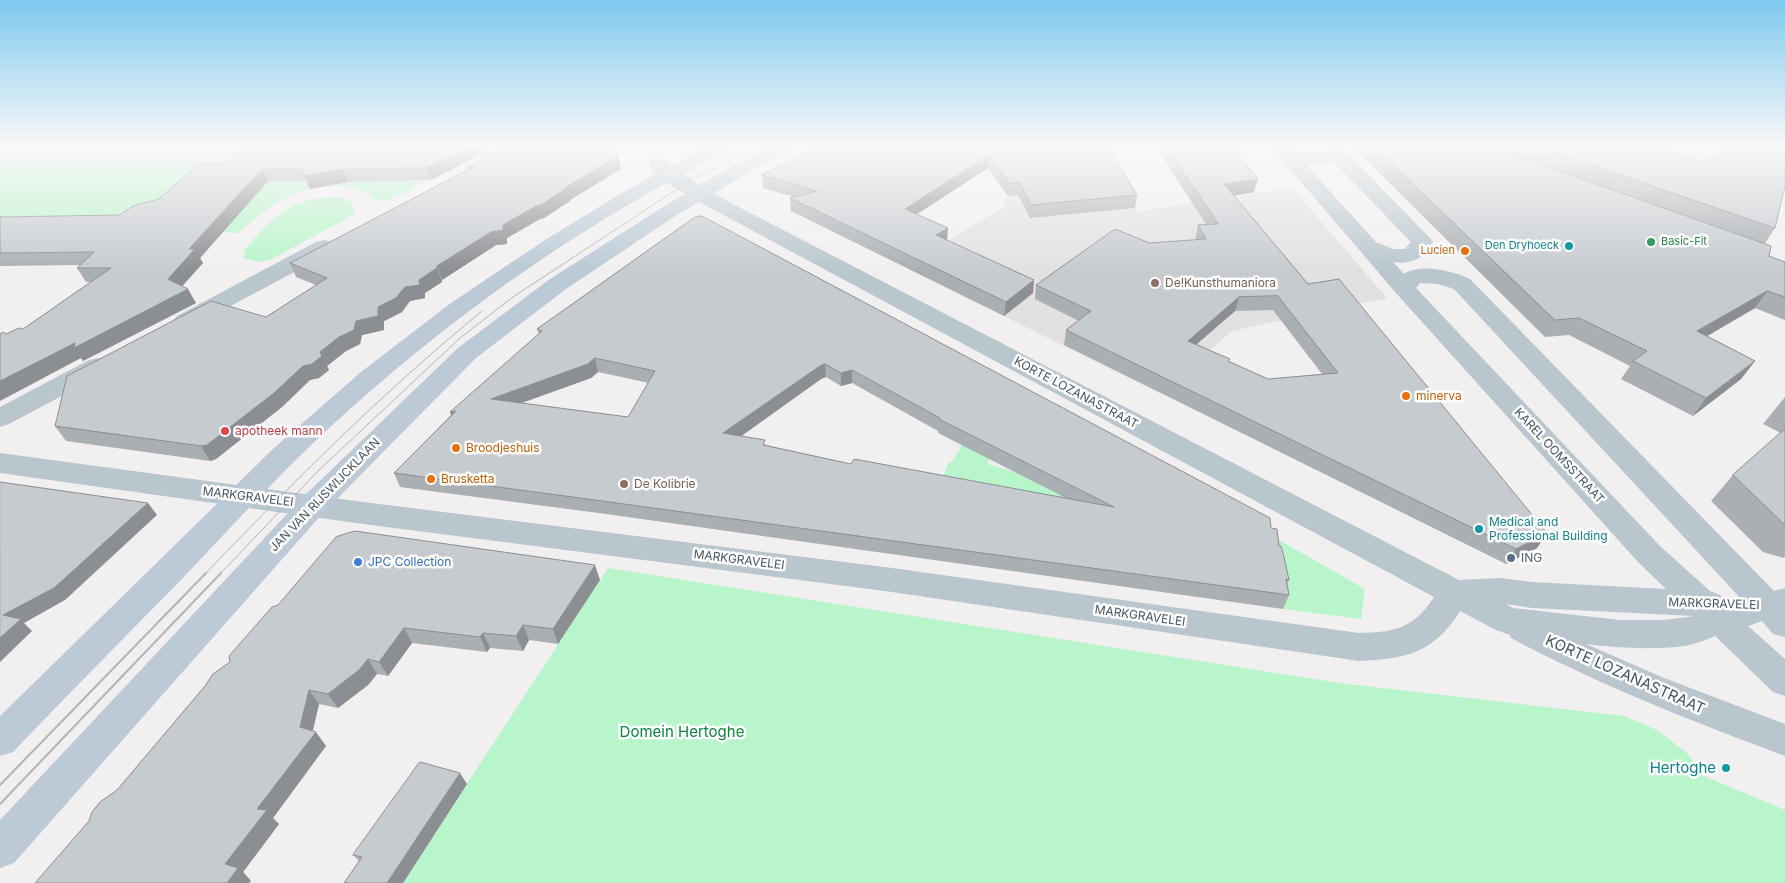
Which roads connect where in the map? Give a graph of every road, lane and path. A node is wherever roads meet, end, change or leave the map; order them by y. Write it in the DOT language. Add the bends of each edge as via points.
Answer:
graph roads {
  1 [pos="633,189"];
  2 [pos="690,189"];
  3 [pos="705,189"];
  4 [pos="1317,189"];
  5 [pos="1371,189"];
  6 [pos="697,194"];
  7 [pos="339,239"];
  8 [pos="1368,247"];
  9 [pos="1404,288"];
  10 [pos="165,331"];
  11 [pos="113,359"];
  12 [pos="0,418"];
  13 [pos="0,463"];
  14 [pos="241,496"];
  15 [pos="312,506"];
  16 [pos="1454,593"];
  17 [pos="1779,610"];
  18 [pos="1712,613"];
  19 [pos="1508,620"];
  20 [pos="1785,681"];
  21 [pos="0,740"];
  22 [pos="1785,740"];
  23 [pos="0,849"];
  1 -- 14 [label="main road" via="469,300 389,362"];
  2 -- 6 [label="street"];
  3 -- 6 [label="main road, JAN VAN RIJSWIJCKLAAN"];
  4 -- 8 [label="street, KAREL OOMSSTRAAT"];
  5 -- 8 [label="street, KAREL OOMSSTRAAT" via="1422,241 1420,249 1404,257 1394,257"];
  6 -- 15 [label="main road, JAN VAN RIJSWIJCKLAAN" via="558,284 467,354"];
  6 -- 16 [label="street, KORTE LOZANASTRAAT"];
  7 -- 10 [label="street"];
  8 -- 9 [label="street, KAREL OOMSSTRAAT"];
  9 -- 17 [label="street" via="1413,277 1424,276 1444,277 1462,284"];
  9 -- 18 [label="street, KAREL OOMSSTRAAT" via="1636,540"];
  11 -- 12 [label="street"];
  13 -- 14 [label="street, MARKGRAVELEI"];
  14 -- 15 [label="street, MARKGRAVELEI"];
  14 -- 21 [label="main road"];
  15 -- 16 [label="street, MARKGRAVELEI" via="885,578 1359,648 1388,646 1416,638 1434,624"];
  15 -- 23 [label="main road, JAN VAN RIJSWIJCKLAAN"];
  16 -- 18 [label="street, MARKGRAVELEI" via="1501,591"];
  16 -- 19 [label="street, MARKGRAVELEI"];
  17 -- 18 [label="street, MARKGRAVELEI"];
  18 -- 19 [label="street, MARKGRAVELEI" via="1687,632 1652,635 1601,634"];
  18 -- 20 [label="street, KAREL OOMSSTRAAT"];
  19 -- 22 [label="street, KORTE LOZANASTRAAT" via="1608,671"];
}
